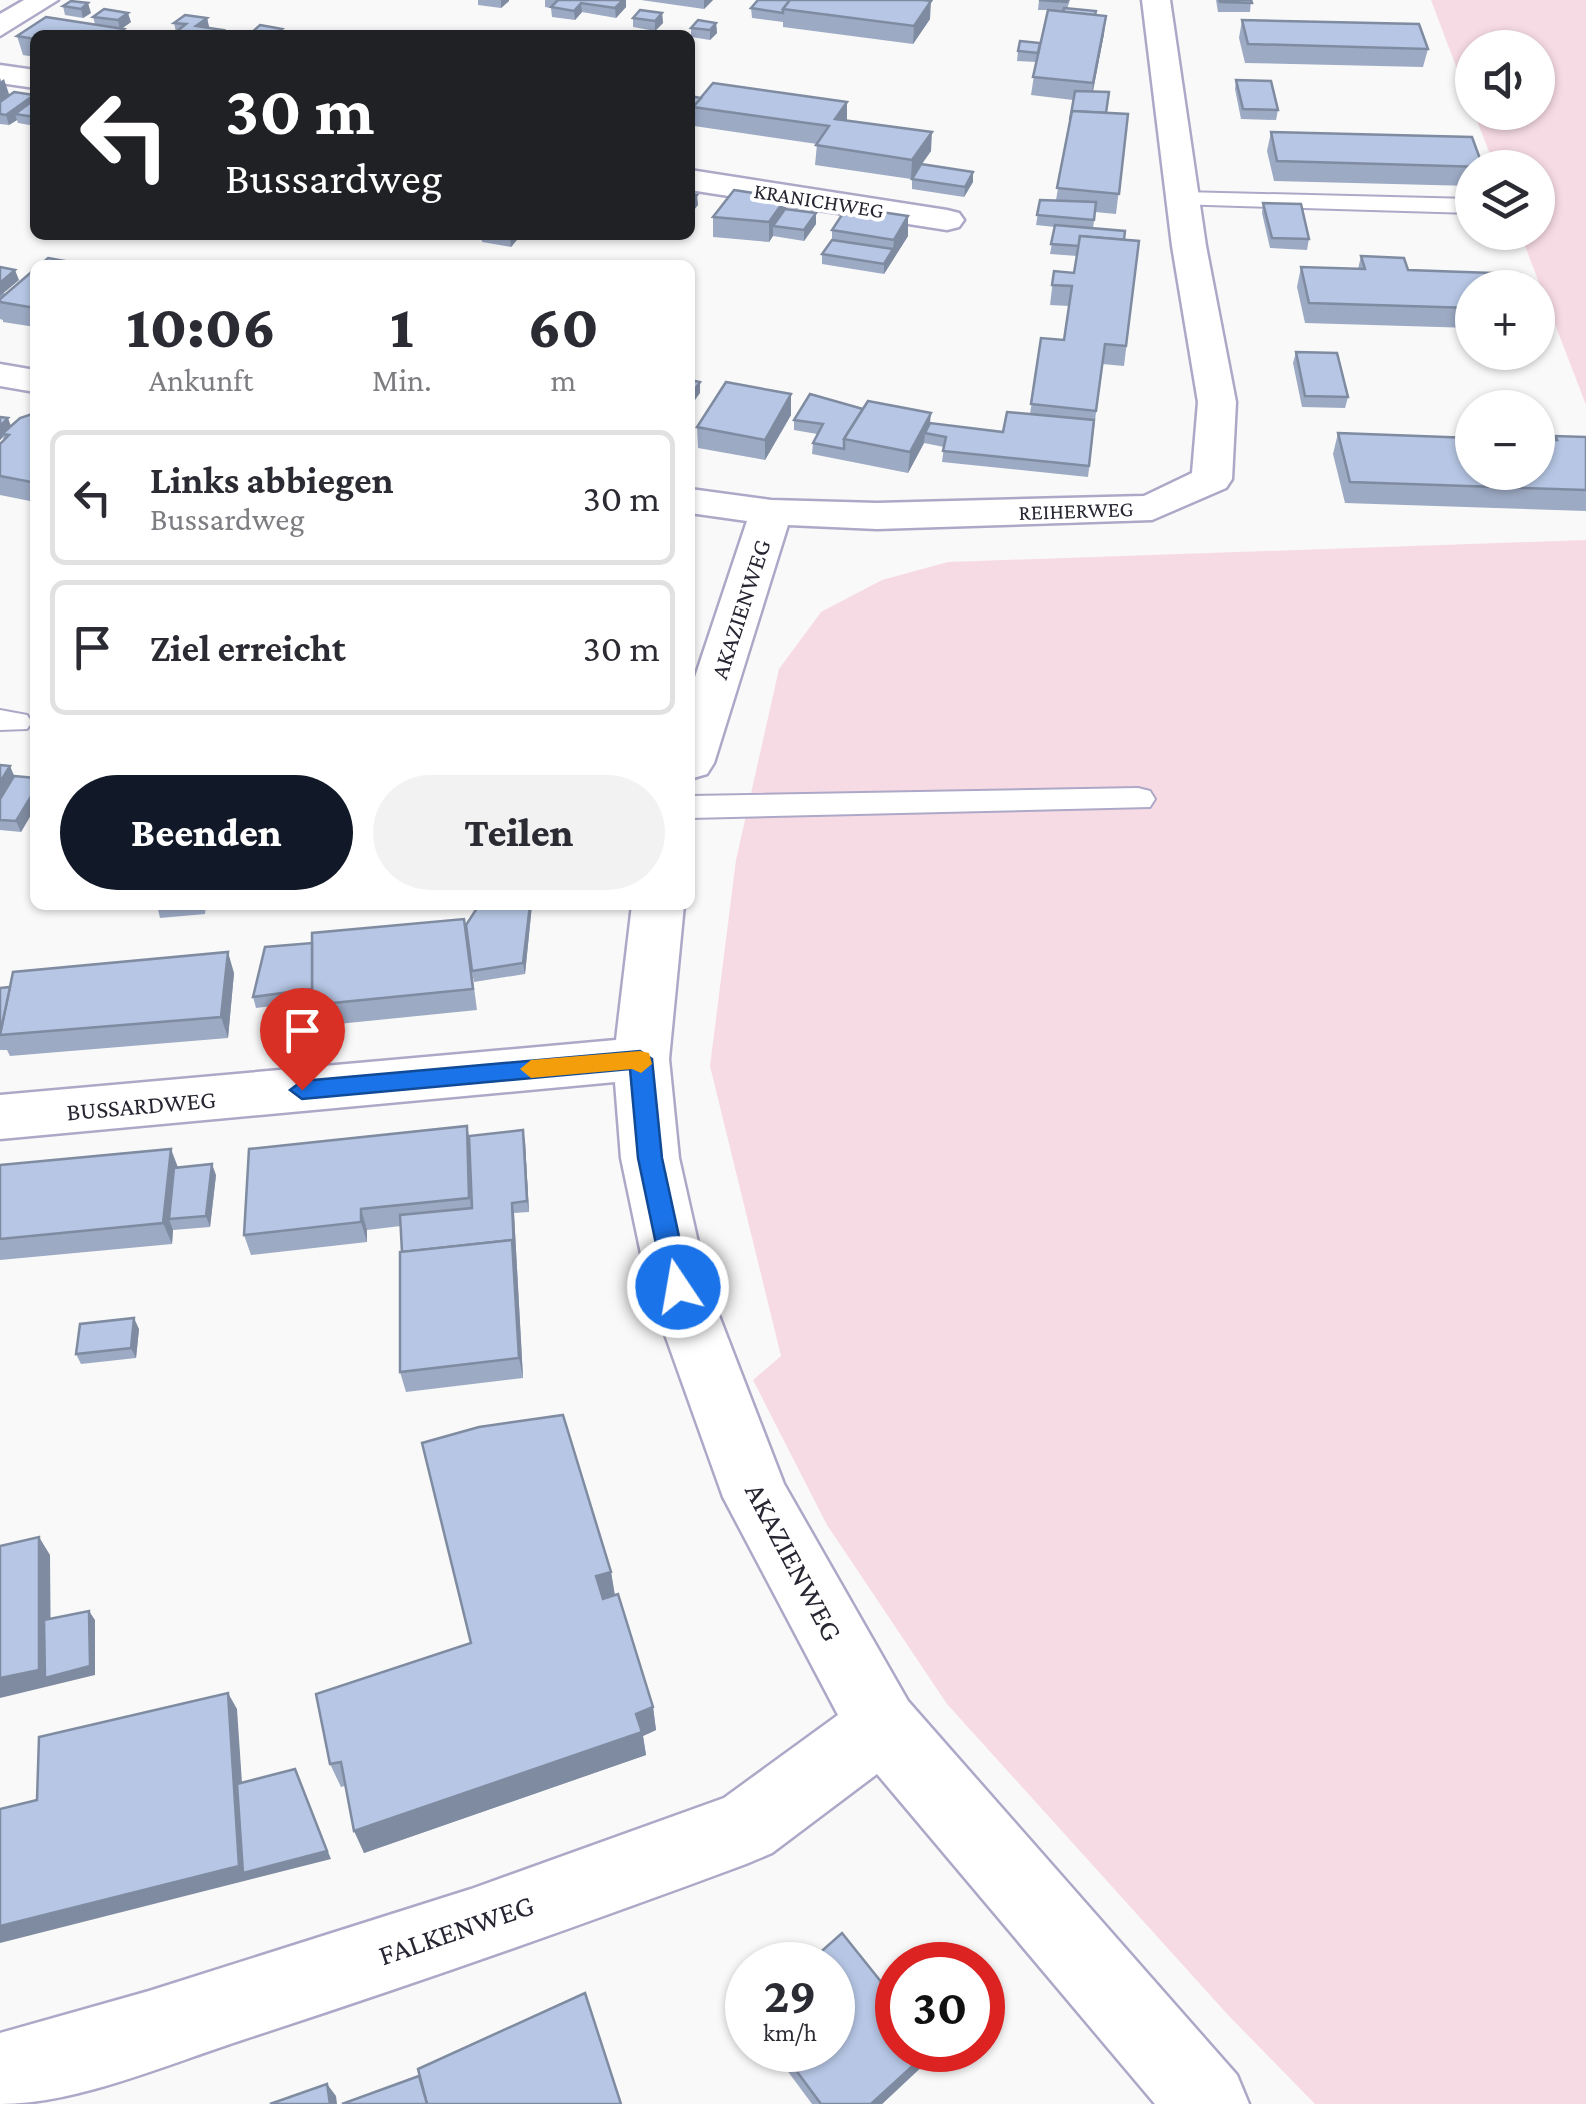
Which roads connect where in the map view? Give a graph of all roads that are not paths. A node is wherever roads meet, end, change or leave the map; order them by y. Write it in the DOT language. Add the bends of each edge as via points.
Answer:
graph roads {
  1 [pos="44,0"];
  2 [pos="1156,0"];
  3 [pos="0,26"];
  4 [pos="0,74"];
  5 [pos="30,78"];
  6 [pos="695,181"];
  7 [pos="1183,199"];
  8 [pos="1455,206"];
  9 [pos="947,220"];
  10 [pos="0,375"];
  11 [pos="30,379"];
  12 [pos="695,502"];
  13 [pos="771,512"];
  14 [pos="695,748"];
  15 [pos="1138,799"];
  16 [pos="695,807"];
  17 [pos="657,910"];
  18 [pos="640,1059"];
  19 [pos="0,1117"];
  20 [pos="884,1726"];
  21 [pos="0,2073"];
  22 [pos="1208,2104"];
  1 -- 3 [label="street"];
  2 -- 7 [label="street, REIHERWEG"];
  4 -- 5 [label="street"];
  6 -- 9 [label="street, KRANICHWEG"];
  7 -- 8 [label="lane"];
  7 -- 13 [label="street, REIHERWEG" via="1217,402 1212,479 1152,508 877,516"];
  10 -- 11 [label="street"];
  12 -- 13 [label="street, REIHERWEG"];
  13 -- 14 [label="street, AKAZIENWEG"];
  15 -- 16 [label="lane"];
  17 -- 18 [label="street, AKAZIENWEG"];
  18 -- 19 [label="street, BUSSARDWEG"];
  18 -- 20 [label="street, AKAZIENWEG" via="650,1158 678,1287 756,1497"];
  20 -- 21 [label="street, FALKENWEG" via="746,1827 452,1933"];
  20 -- 22 [label="street, AKAZIENWEG"];
}
